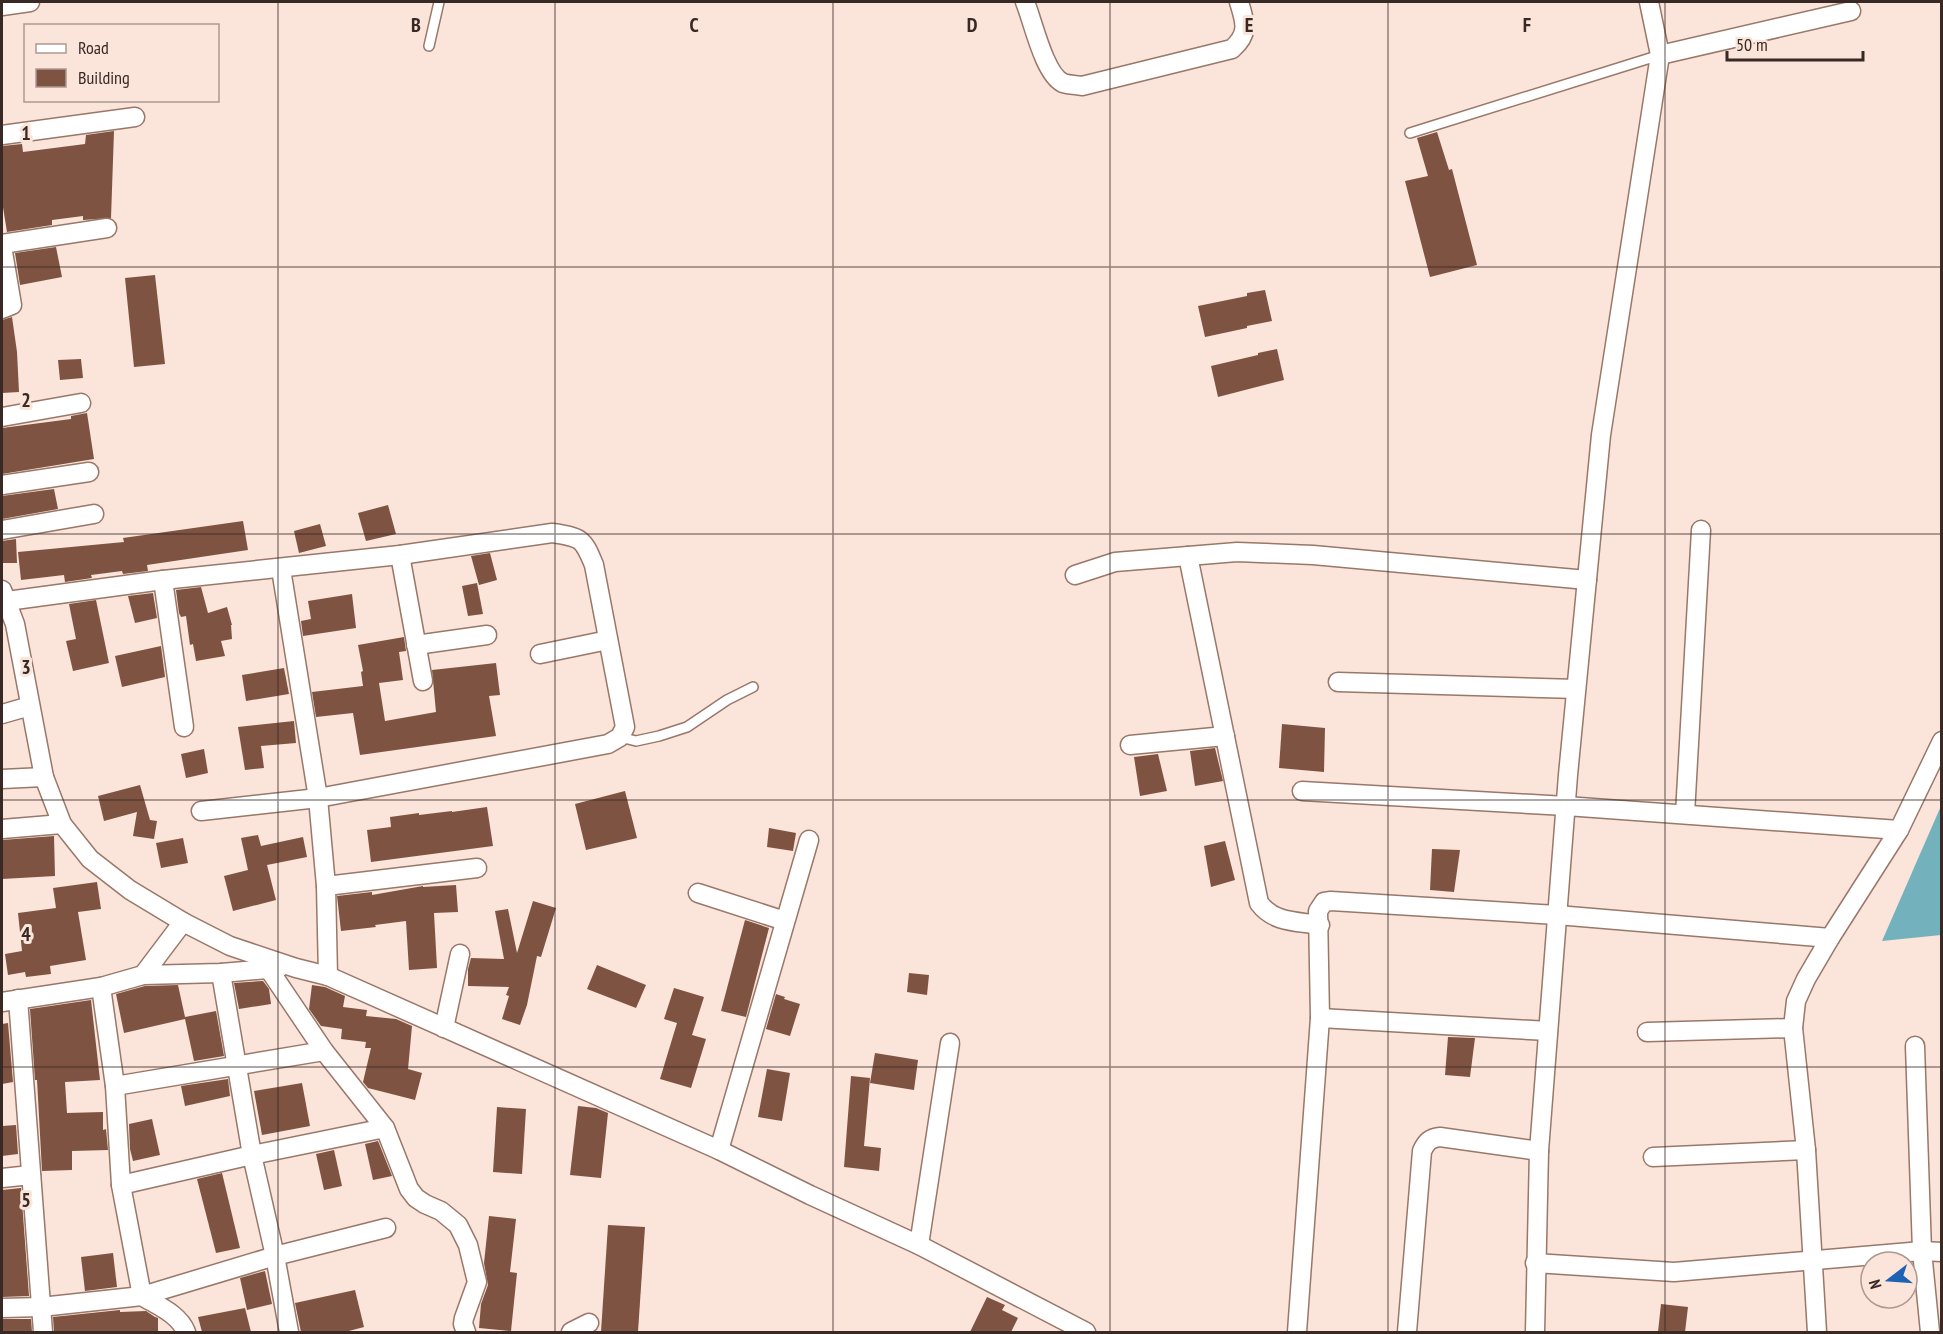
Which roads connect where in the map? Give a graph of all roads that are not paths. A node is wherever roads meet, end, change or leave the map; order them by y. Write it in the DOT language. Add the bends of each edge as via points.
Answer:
graph roads {
  1 [pos="30,2"];
  2 [pos="439,2"];
  3 [pos="1024,2"];
  4 [pos="1239,2"];
  5 [pos="1649,2"];
  6 [pos="2,6"];
  7 [pos="1851,11"];
  8 [pos="429,46"];
  9 [pos="1660,55"];
  10 [pos="135,117"];
  11 [pos="1410,133"];
  12 [pos="2,135"];
  13 [pos="107,228"];
  14 [pos="2,245"];
  15 [pos="2,309"];
  16 [pos="81,403"];
  17 [pos="2,417"];
  18 [pos="89,472"];
  19 [pos="2,484"];
  20 [pos="94,514"];
  21 [pos="2,530"];
  22 [pos="1701,530"];
  23 [pos="400,555"];
  24 [pos="1188,556"];
  25 [pos="281,569"];
  26 [pos="1075,575"];
  27 [pos="163,580"];
  28 [pos="1587,580"];
  29 [pos="4,595"];
  30 [pos="8,625"];
  31 [pos="487,635"];
  32 [pos="608,640"];
  33 [pos="416,645"];
  34 [pos="540,654"];
  35 [pos="423,681"];
  36 [pos="1338,682"];
  37 [pos="753,687"];
  38 [pos="1576,689"];
  39 [pos="30,706"];
  40 [pos="2,714"];
  41 [pos="184,727"];
  42 [pos="1225,736"];
  43 [pos="620,737"];
  44 [pos="1941,741"];
  45 [pos="1130,745"];
  46 [pos="44,777"];
  47 [pos="2,779"];
  48 [pos="1302,791"];
  49 [pos="318,798"];
  50 [pos="1566,806"];
  51 [pos="201,811"];
  52 [pos="1685,814"];
  53 [pos="62,824"];
  54 [pos="2,829"];
  55 [pos="1899,830"];
  56 [pos="809,840"];
  57 [pos="477,868"];
  58 [pos="326,886"];
  59 [pos="699,893"];
  60 [pos="1557,915"];
  61 [pos="785,921"];
  62 [pos="183,922"];
  63 [pos="1320,925"];
  64 [pos="1830,938"];
  65 [pos="460,954"];
  66 [pos="268,968"];
  67 [pos="296,968"];
  68 [pos="221,973"];
  69 [pos="143,975"];
  70 [pos="328,975"];
  71 [pos="101,987"];
  72 [pos="10,1001"];
  73 [pos="1320,1018"];
  74 [pos="444,1028"];
  75 [pos="1793,1028"];
  76 [pos="1548,1031"];
  77 [pos="1647,1032"];
  78 [pos="950,1043"];
  79 [pos="1915,1046"];
  80 [pos="324,1051"];
  81 [pos="236,1067"];
  82 [pos="116,1086"];
  83 [pos="385,1128"];
  84 [pos="719,1150"];
  85 [pos="1806,1150"];
  86 [pos="1539,1151"];
  87 [pos="252,1155"];
  88 [pos="1653,1157"];
  89 [pos="31,1175"];
  90 [pos="2,1178"];
  91 [pos="121,1185"];
  92 [pos="386,1228"];
  93 [pos="919,1245"];
  94 [pos="1922,1251"];
  95 [pos="1941,1252"];
  96 [pos="275,1256"];
  97 [pos="1812,1261"];
  98 [pos="1535,1263"];
  99 [pos="142,1296"];
  100 [pos="41,1306"];
  101 [pos="2,1308"];
  102 [pos="589,1323"];
  103 [pos="43,1332"];
  104 [pos="186,1332"];
  105 [pos="290,1332"];
  106 [pos="462,1332"];
  107 [pos="571,1332"];
  108 [pos="1086,1332"];
  109 [pos="1297,1332"];
  110 [pos="1407,1332"];
  111 [pos="1535,1332"];
  112 [pos="1817,1332"];
  113 [pos="1930,1332"];
  1 -- 6 [label="street"];
  2 -- 8 [label="lane"];
  3 -- 4 [label="street" via="1056,77 1064,83 1082,86 1232,49 1244,33"];
  5 -- 9 [label="street"];
  7 -- 9 [label="street"];
  9 -- 11 [label="lane"];
  9 -- 28 [label="street" via="1601,435"];
  10 -- 12 [label="street"];
  13 -- 14 [label="street"];
  14 -- 15 [label="street" via="12,306"];
  16 -- 17 [label="street"];
  18 -- 19 [label="street"];
  20 -- 21 [label="street"];
  22 -- 52 [label="street"];
  23 -- 25 [label="street"];
  23 -- 32 [label="street" via="552,533 574,536 586,546 594,565"];
  23 -- 33 [label="street"];
  24 -- 26 [label="street" via="1115,562"];
  24 -- 28 [label="street" via="1237,552 1313,555"];
  24 -- 42 [label="street"];
  25 -- 27 [label="street"];
  25 -- 49 [label="street"];
  27 -- 29 [label="street"];
  27 -- 41 [label="street"];
  28 -- 38 [label="street"];
  29 -- 30 [label="street"];
  30 -- 39 [label="street"];
  31 -- 33 [label="street"];
  32 -- 34 [label="street"];
  32 -- 43 [label="street" via="625,727"];
  33 -- 35 [label="street"];
  36 -- 38 [label="street"];
  37 -- 43 [label="lane" via="687,727 636,741"];
  38 -- 50 [label="street"];
  39 -- 40 [label="street"];
  39 -- 46 [label="street"];
  42 -- 45 [label="street"];
  42 -- 63 [label="street" via="1259,903 1274,917"];
  43 -- 49 [label="street" via="608,744"];
  44 -- 55 [label="street"];
  46 -- 47 [label="street"];
  46 -- 53 [label="street"];
  48 -- 50 [label="street"];
  49 -- 51 [label="street"];
  49 -- 58 [label="street"];
  50 -- 52 [label="street"];
  50 -- 60 [label="street"];
  52 -- 55 [label="street"];
  53 -- 54 [label="street"];
  53 -- 62 [label="street" via="90,859 130,890"];
  55 -- 64 [label="street"];
  56 -- 61 [label="street"];
  57 -- 58 [label="street"];
  58 -- 70 [label="street"];
  59 -- 61 [label="street"];
  60 -- 63 [label="street" via="1330,900 1320,906"];
  60 -- 64 [label="street"];
  60 -- 76 [label="street"];
  61 -- 84 [label="street"];
  62 -- 67 [label="street" via="230,946"];
  62 -- 69 [label="street"];
  63 -- 73 [label="street"];
  64 -- 75 [label="street" via="1796,1002"];
  65 -- 74 [label="street"];
  66 -- 67 [label="street"];
  66 -- 68 [label="street"];
  66 -- 80 [label="street"];
  67 -- 70 [label="street"];
  68 -- 69 [label="street"];
  68 -- 81 [label="street"];
  69 -- 71 [label="street"];
  70 -- 74 [label="street"];
  71 -- 72 [label="street"];
  71 -- 82 [label="street"];
  72 -- 89 [label="street"];
  73 -- 76 [label="street"];
  73 -- 109 [label="street"];
  74 -- 84 [label="street"];
  75 -- 77 [label="street"];
  75 -- 85 [label="street"];
  76 -- 86 [label="street"];
  78 -- 93 [label="street"];
  79 -- 94 [label="street"];
  80 -- 81 [label="street"];
  80 -- 83 [label="street"];
  81 -- 82 [label="street"];
  81 -- 87 [label="street"];
  82 -- 91 [label="street"];
  83 -- 87 [label="street"];
  83 -- 106 [label="street" via="409,1189 458,1226 468,1245 477,1282"];
  84 -- 93 [label="street"];
  85 -- 88 [label="street"];
  85 -- 97 [label="street"];
  86 -- 98 [label="street"];
  86 -- 110 [label="street" via="1440,1137 1425,1144"];
  87 -- 91 [label="street"];
  87 -- 96 [label="street"];
  89 -- 90 [label="street"];
  89 -- 100 [label="street"];
  91 -- 99 [label="street"];
  92 -- 96 [label="street"];
  93 -- 108 [label="street"];
  94 -- 95 [label="street"];
  94 -- 97 [label="street"];
  94 -- 113 [label="street"];
  96 -- 99 [label="street"];
  96 -- 105 [label="street"];
  97 -- 98 [label="street" via="1674,1272"];
  97 -- 112 [label="street"];
  98 -- 111 [label="street"];
  99 -- 100 [label="street"];
  99 -- 104 [label="street" via="170,1312"];
  100 -- 101 [label="street"];
  100 -- 103 [label="street"];
  102 -- 107 [label="street"];
}
